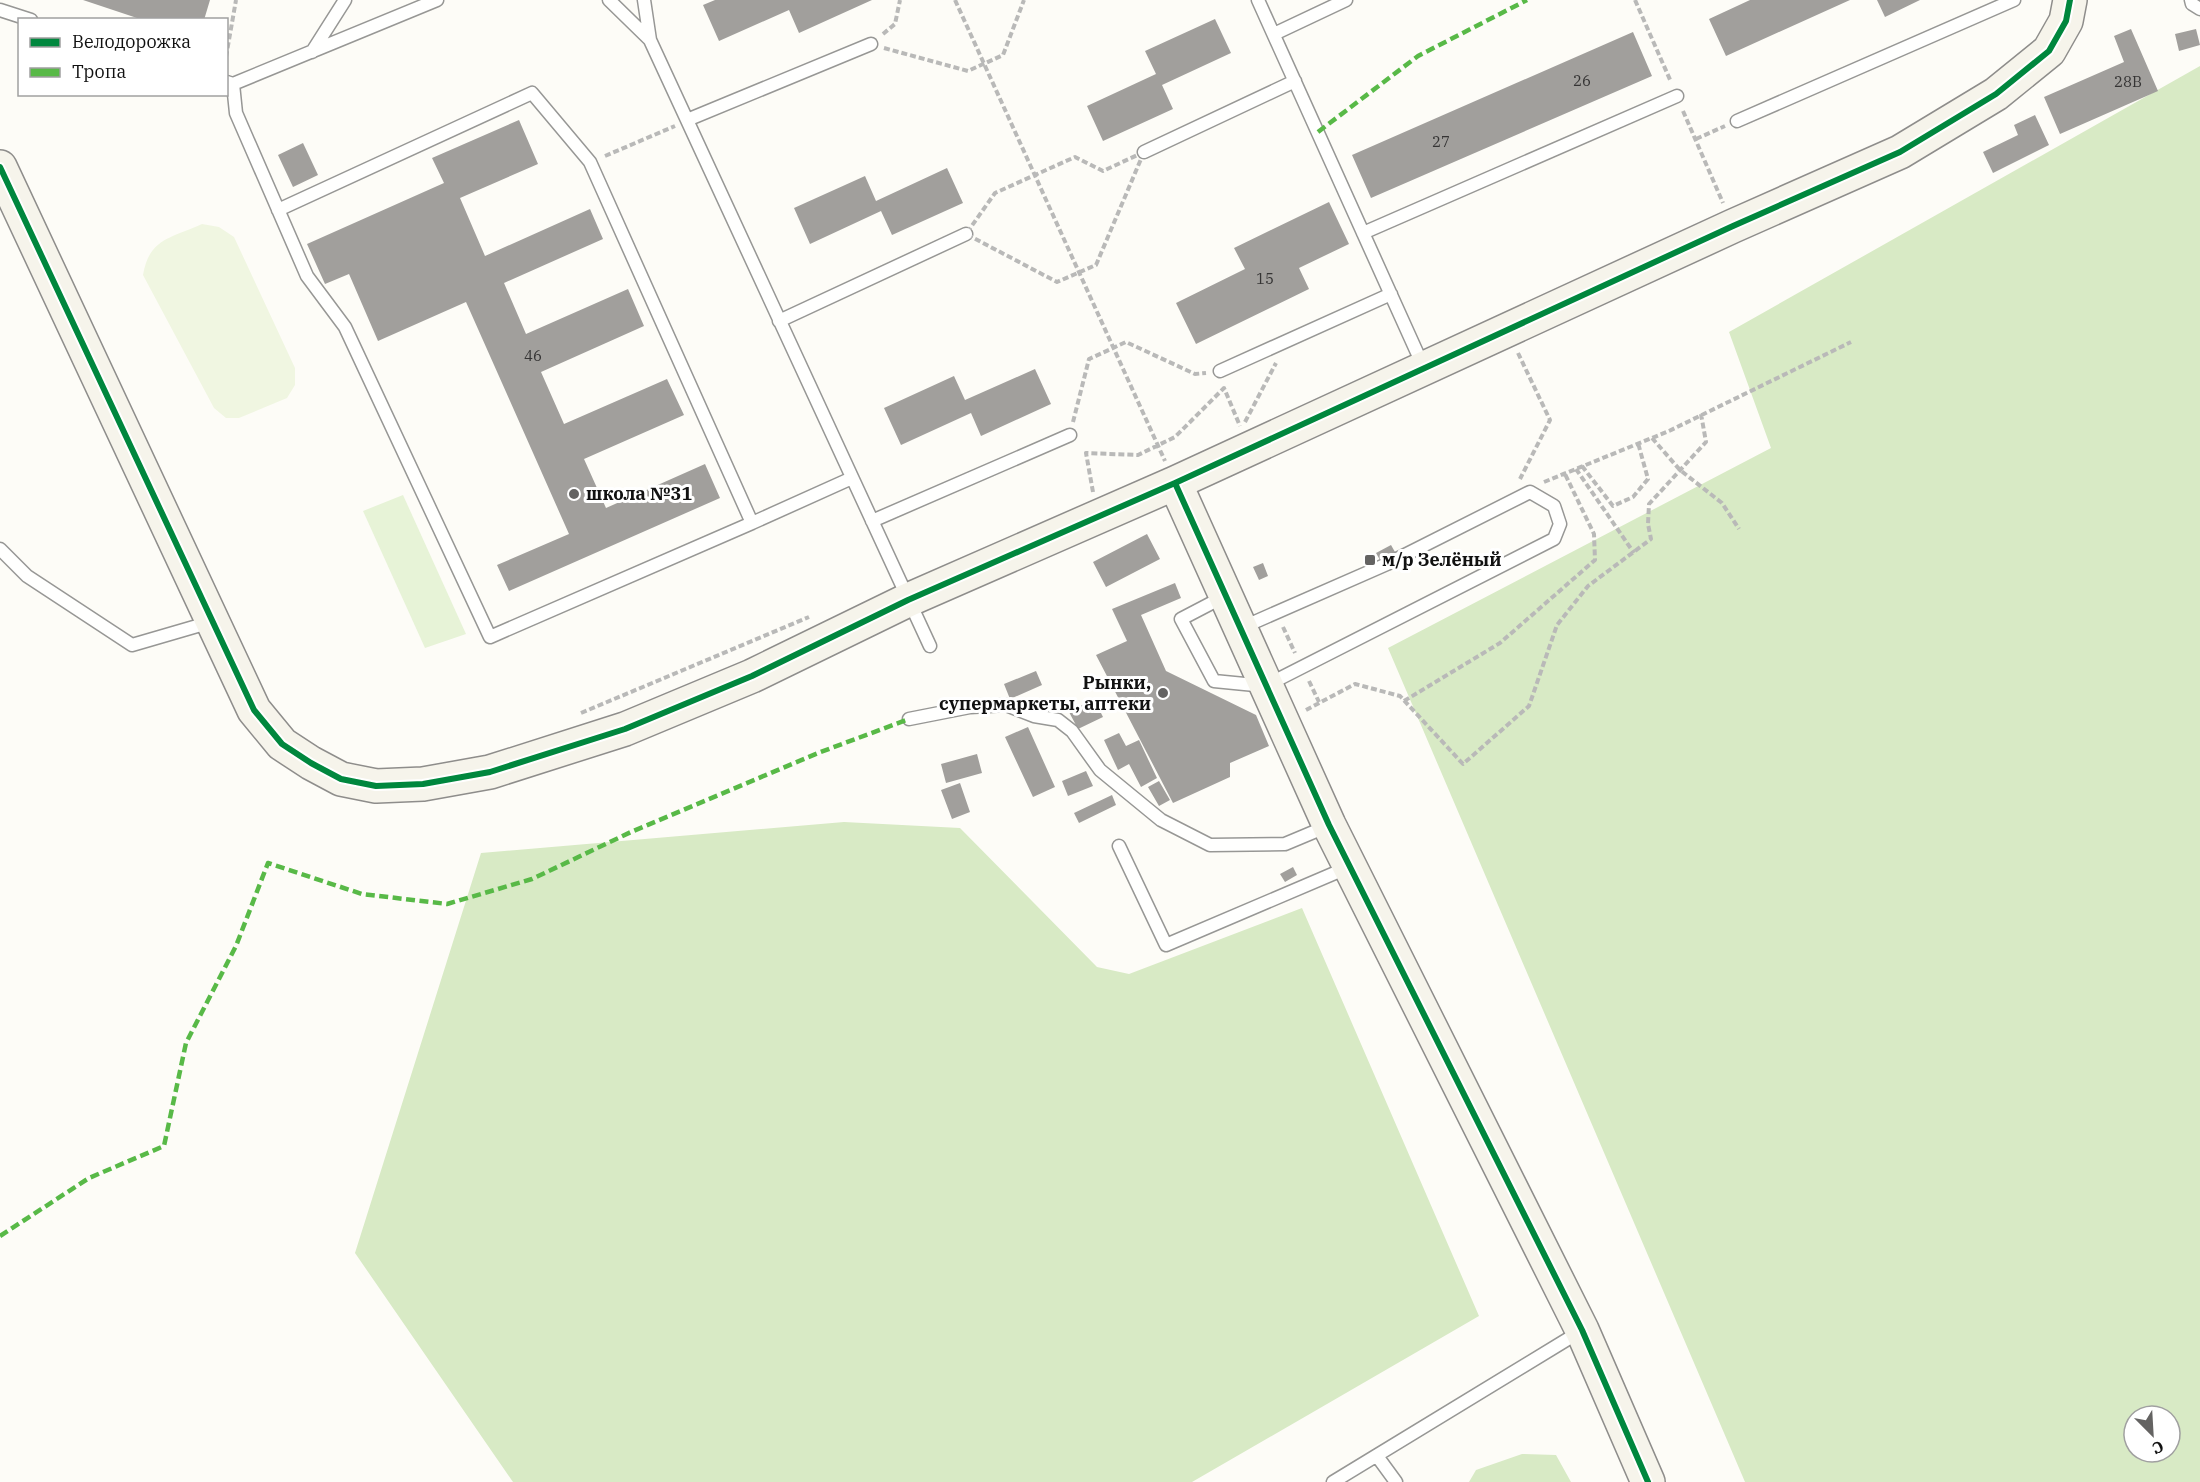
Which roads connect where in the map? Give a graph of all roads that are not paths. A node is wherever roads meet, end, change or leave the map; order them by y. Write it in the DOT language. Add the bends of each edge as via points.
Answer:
graph roads {
  1 [pos="345,0"];
  2 [pos="437,0"];
  3 [pos="609,0"];
  4 [pos="644,0"];
  5 [pos="1258,0"];
  6 [pos="1346,0"];
  7 [pos="2014,0"];
  8 [pos="2070,0"];
  9 [pos="2191,0"];
  10 [pos="2200,9"];
  11 [pos="0,10"];
  12 [pos="25,18"];
  13 [pos="1274,34"];
  14 [pos="650,40"];
  15 [pos="871,44"];
  16 [pos="312,52"];
  17 [pos="1295,81"];
  18 [pos="230,83"];
  19 [pos="1677,96"];
  20 [pos="687,120"];
  21 [pos="1737,121"];
  22 [pos="1144,152"];
  23 [pos="0,167"];
  24 [pos="278,210"];
  25 [pos="1363,233"];
  26 [pos="966,234"];
  27 [pos="1391,294"];
  28 [pos="780,321"];
  29 [pos="1425,369"];
  30 [pos="1220,371"];
  31 [pos="1070,435"];
  32 [pos="852,478"];
  33 [pos="1175,483"];
  34 [pos="872,521"];
  35 [pos="752,523"];
  36 [pos="0,549"];
  37 [pos="1225,596"];
  38 [pos="908,600"];
  39 [pos="213,622"];
  40 [pos="1240,629"];
  41 [pos="930,646"];
  42 [pos="1265,686"];
  43 [pos="909,719"];
  44 [pos="1329,825"];
  45 [pos="1119,846"];
  46 [pos="1350,866"];
  47 [pos="1582,1330"];
  48 [pos="1377,1456"];
  49 [pos="1333,1482"];
  50 [pos="1396,1482"];
  51 [pos="1648,1482"];
  1 -- 16 [label="lane"];
  2 -- 16 [label="lane"];
  3 -- 14 [label="lane"];
  4 -- 14 [label="lane"];
  5 -- 13 [label="lane"];
  6 -- 13 [label="lane"];
  7 -- 21 [label="lane"];
  8 -- 29 [label="street" via="2066,21 2049,51 1996,94 1900,152"];
  9 -- 10 [label="lane"];
  11 -- 12 [label="lane"];
  13 -- 17 [label="lane"];
  14 -- 20 [label="lane"];
  15 -- 20 [label="lane"];
  16 -- 18 [label="lane"];
  17 -- 22 [label="lane"];
  17 -- 25 [label="lane"];
  18 -- 24 [label="lane" via="236,113"];
  19 -- 25 [label="lane"];
  20 -- 28 [label="lane"];
  23 -- 39 [label="street"];
  24 -- 35 [label="lane" via="308,276 345,327 490,637"];
  24 -- 35 [label="lane" via="532,93 590,162"];
  25 -- 27 [label="lane"];
  26 -- 28 [label="lane"];
  27 -- 29 [label="lane"];
  27 -- 30 [label="lane"];
  28 -- 32 [label="lane"];
  29 -- 33 [label="street"];
  31 -- 34 [label="lane"];
  32 -- 34 [label="lane"];
  32 -- 35 [label="lane"];
  33 -- 37 [label="street"];
  33 -- 38 [label="street"];
  34 -- 38 [label="lane"];
  36 -- 39 [label="lane" via="27,576 132,645"];
  37 -- 40 [label="street"];
  37 -- 42 [label="lane" via="1181,620 1214,681"];
  38 -- 39 [label="street" via="752,676 625,729 490,772 423,784 376,786 341,779 282,744 254,710"];
  38 -- 41 [label="lane"];
  40 -- 42 [label="street"];
  40 -- 42 [label="lane" via="1387,564 1530,492 1554,506 1560,524 1554,539"];
  42 -- 44 [label="street"];
  43 -- 44 [label="lane" via="970,706 1006,705 1058,720 1072,731 1100,770 1161,820 1210,845 1285,844"];
  44 -- 46 [label="street"];
  45 -- 46 [label="lane" via="1166,945"];
  46 -- 47 [label="street"];
  47 -- 48 [label="lane"];
  47 -- 51 [label="street"];
  48 -- 49 [label="lane"];
  48 -- 50 [label="lane"];
}
